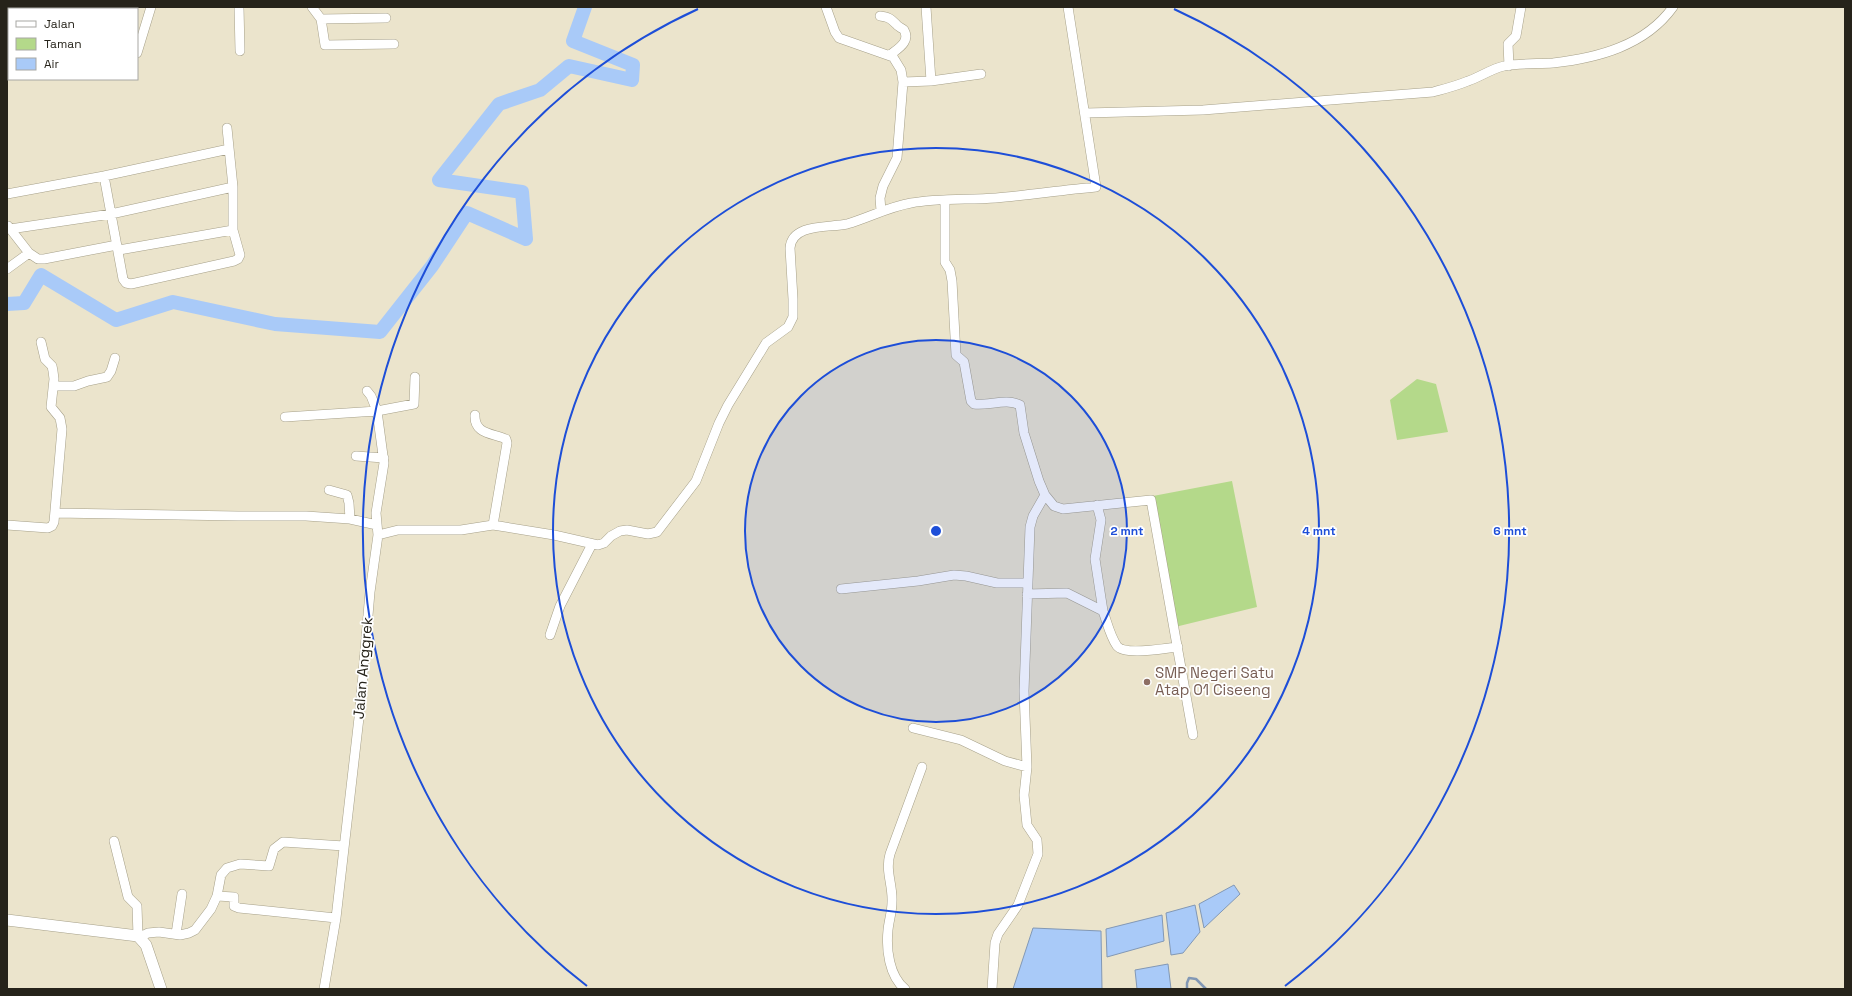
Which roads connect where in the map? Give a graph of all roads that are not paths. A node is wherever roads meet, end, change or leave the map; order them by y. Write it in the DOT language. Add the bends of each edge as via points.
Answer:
graph roads {
  1 [pos="151,7"];
  2 [pos="239,7"];
  3 [pos="312,7"];
  4 [pos="826,7"];
  5 [pos="926,7"];
  6 [pos="1068,7"];
  7 [pos="1521,7"];
  8 [pos="1673,7"];
  9 [pos="880,16"];
  10 [pos="386,18"];
  11 [pos="321,19"];
  12 [pos="394,44"];
  13 [pos="138,50"];
  14 [pos="240,50"];
  15 [pos="890,55"];
  16 [pos="1510,66"];
  17 [pos="981,74"];
  18 [pos="931,81"];
  19 [pos="903,82"];
  20 [pos="1086,113"];
  21 [pos="227,128"];
  22 [pos="229,150"];
  23 [pos="104,176"];
  24 [pos="233,186"];
  25 [pos="7,194"];
  26 [pos="945,200"];
  27 [pos="881,211"];
  28 [pos="112,214"];
  29 [pos="9,227"];
  30 [pos="234,230"];
  31 [pos="118,248"];
  32 [pos="29,253"];
  33 [pos="7,268"];
  34 [pos="41,342"];
  35 [pos="115,358"];
  36 [pos="415,377"];
  37 [pos="54,386"];
  38 [pos="367,391"];
  39 [pos="377,411"];
  40 [pos="475,414"];
  41 [pos="285,417"];
  42 [pos="356,456"];
  43 [pos="384,458"];
  44 [pos="329,490"];
  45 [pos="1045,495"];
  46 [pos="1097,505"];
  47 [pos="55,513"];
  48 [pos="350,519"];
  49 [pos="7,525"];
  50 [pos="493,525"];
  51 [pos="378,530"];
  52 [pos="592,544"];
  53 [pos="1027,583"];
  54 [pos="841,589"];
  55 [pos="1027,594"];
  56 [pos="1102,611"];
  57 [pos="550,635"];
  58 [pos="1178,647"];
  59 [pos="914,728"];
  60 [pos="1193,735"];
  61 [pos="922,767"];
  62 [pos="1027,767"];
  63 [pos="114,841"];
  64 [pos="344,846"];
  65 [pos="182,894"];
  66 [pos="217,896"];
  67 [pos="336,918"];
  68 [pos="7,920"];
  69 [pos="176,934"];
  70 [pos="139,936"];
  71 [pos="161,989"];
  72 [pos="324,989"];
  73 [pos="905,989"];
  74 [pos="992,989"];
  1 -- 13 [label="street"];
  2 -- 14 [label="street"];
  3 -- 11 [label="street"];
  4 -- 15 [label="street" via="834,32 839,38"];
  5 -- 18 [label="street"];
  6 -- 20 [label="street"];
  7 -- 16 [label="street" via="1516,36 1508,44"];
  8 -- 16 [label="street" via="1659,24 1611,52 1582,59"];
  9 -- 15 [label="street" via="890,17 904,30 906,41"];
  10 -- 11 [label="street"];
  11 -- 12 [label="street" via="325,45"];
  15 -- 19 [label="street" via="897,63"];
  16 -- 20 [label="street" via="1433,92 1203,110"];
  17 -- 18 [label="street"];
  18 -- 19 [label="street"];
  19 -- 27 [label="street" via="897,158 880,198"];
  20 -- 26 [label="street" via="1096,187 996,198"];
  21 -- 22 [label="street"];
  22 -- 23 [label="street"];
  22 -- 24 [label="street"];
  23 -- 25 [label="street"];
  23 -- 28 [label="street"];
  24 -- 28 [label="street"];
  24 -- 30 [label="street"];
  26 -- 27 [label="street" via="910,203"];
  26 -- 45 [label="street" via="945,262 952,281 956,354 964,362 971,401 980,405 1013,402 1020,405 1030,451"];
  27 -- 52 [label="street" via="849,223 804,230 792,239 790,248 793,309 790,322 766,343 728,405 696,481 657,532 648,534 620,531 604,543"];
  28 -- 29 [label="street"];
  28 -- 31 [label="street"];
  29 -- 32 [label="street"];
  30 -- 31 [label="street"];
  30 -- 31 [label="street" via="240,255 238,259 131,284 123,279"];
  31 -- 32 [label="street" via="44,259 38,259"];
  32 -- 33 [label="street"];
  34 -- 37 [label="street" via="45,359 54,371"];
  35 -- 37 [label="street" via="107,377 74,386"];
  36 -- 39 [label="street" via="414,404"];
  37 -- 47 [label="street" via="51,407 61,420 62,434"];
  38 -- 39 [label="street, Jalan Anggrek"];
  39 -- 41 [label="street"];
  39 -- 43 [label="street, Jalan Anggrek"];
  40 -- 50 [label="street" via="480,430 506,438 507,443"];
  42 -- 43 [label="street"];
  43 -- 51 [label="street, Jalan Anggrek" via="376,513"];
  44 -- 48 [label="street" via="346,495"];
  45 -- 46 [label="street" via="1054,506 1063,509"];
  45 -- 53 [label="street" via="1031,521"];
  46 -- 56 [label="street" via="1101,520 1095,559"];
  46 -- 58 [label="street" via="1152,500"];
  47 -- 48 [label="street" via="306,516"];
  47 -- 49 [label="street" via="54,522 48,528"];
  48 -- 51 [label="street"];
  50 -- 51 [label="street" via="462,530"];
  50 -- 52 [label="street"];
  51 -- 64 [label="street, Jalan Anggrek"];
  52 -- 57 [label="street" via="560,606"];
  53 -- 54 [label="street" via="997,584 954,575"];
  53 -- 55 [label="street"];
  55 -- 56 [label="street" via="1067,593"];
  55 -- 62 [label="street" via="1024,691"];
  56 -- 58 [label="street" via="1118,646 1123,650"];
  58 -- 60 [label="street"];
  59 -- 62 [label="street" via="961,740 1005,761"];
  61 -- 73 [label="street" via="890,854 888,867 892,902 888,945 894,977"];
  62 -- 74 [label="street" via="1024,795 1026,820 1037,840 1038,854 1018,905 998,934 995,943"];
  63 -- 70 [label="street" via="128,897 137,906"];
  64 -- 66 [label="street" via="283,842 274,849 269,866 240,864 227,868 221,875"];
  64 -- 67 [label="street, Jalan Anggrek"];
  65 -- 69 [label="street"];
  66 -- 67 [label="street" via="234,897 234,906 239,908"];
  66 -- 69 [label="street" via="195,930 184,935"];
  67 -- 72 [label="street, Jalan Anggrek"];
  68 -- 70 [label="street"];
  69 -- 70 [label="street" via="159,932"];
  70 -- 71 [label="street" via="148,950"];
}
